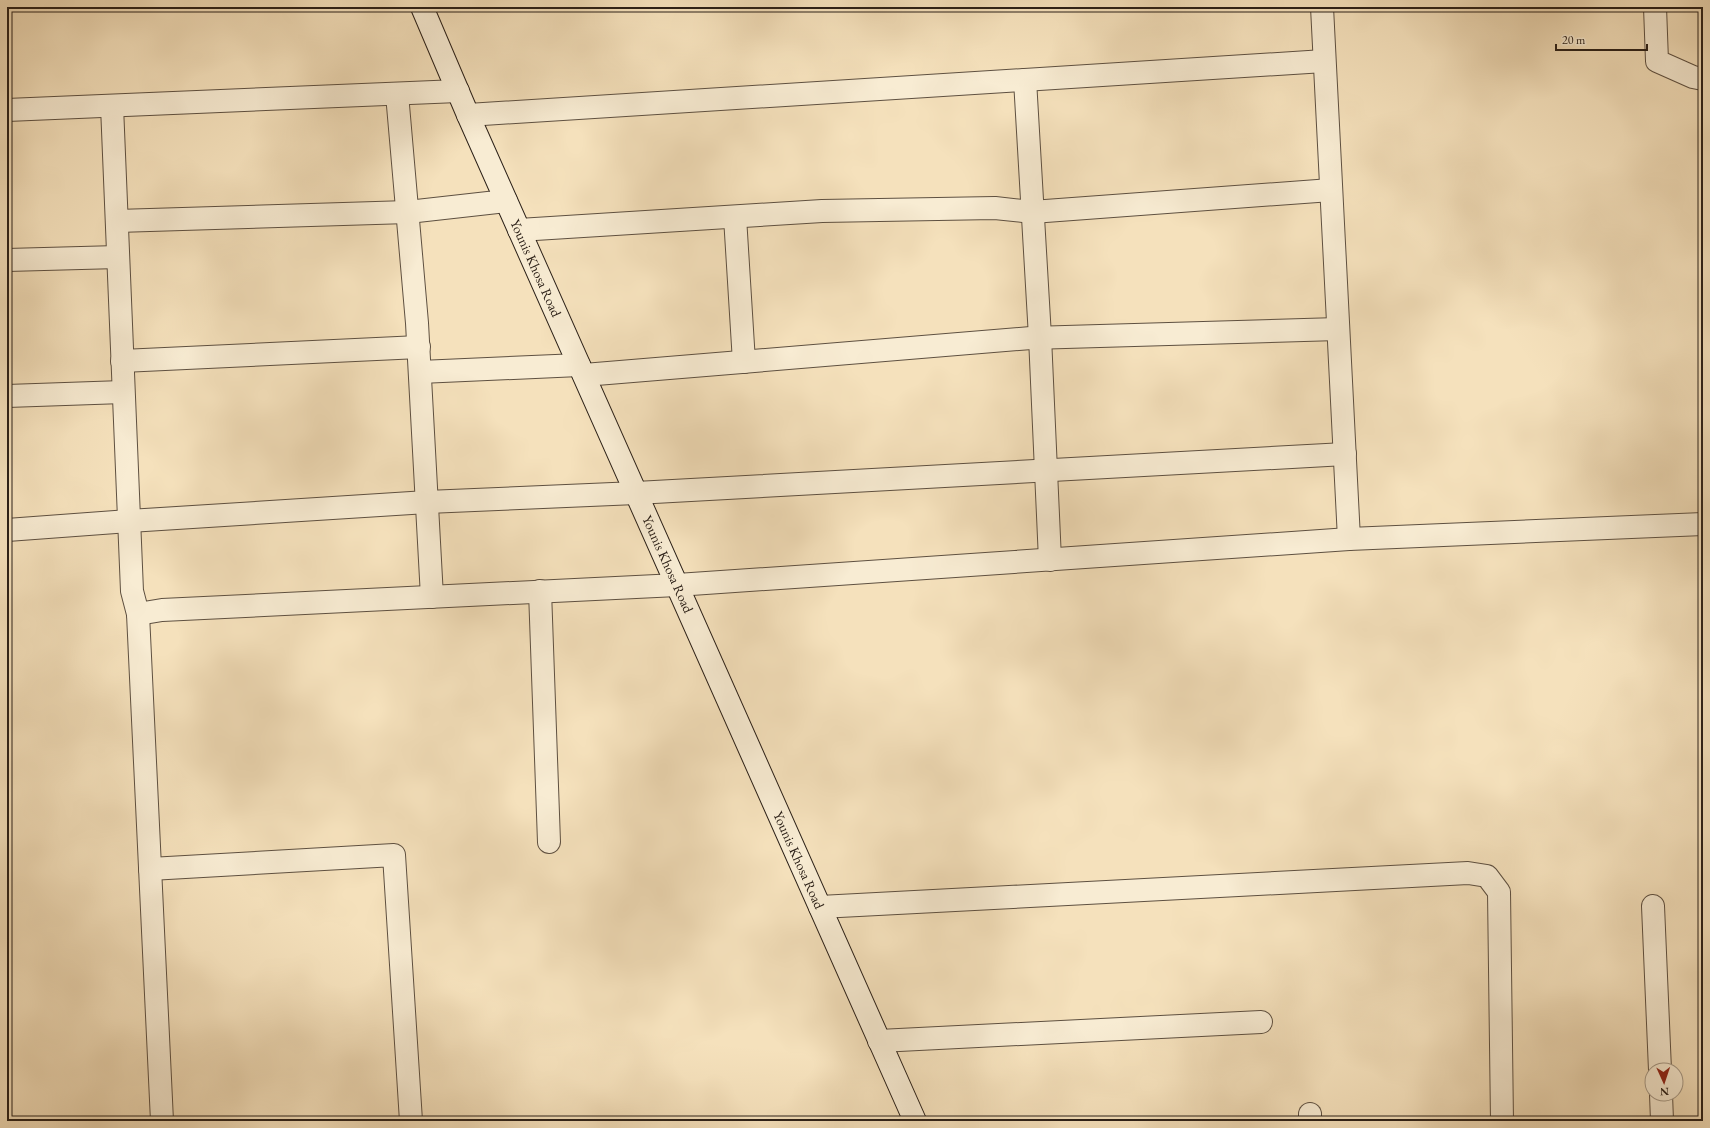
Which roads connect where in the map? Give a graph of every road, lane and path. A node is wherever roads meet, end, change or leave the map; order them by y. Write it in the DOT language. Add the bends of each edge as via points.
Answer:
graph roads {
  1 [pos="422,7"];
  2 [pos="1322,7"];
  3 [pos="1655,7"];
  4 [pos="1324,61"];
  5 [pos="1703,79"];
  6 [pos="1025,80"];
  7 [pos="458,91"];
  8 [pos="398,94"];
  9 [pos="112,106"];
  10 [pos="7,110"];
  11 [pos="468,115"];
  12 [pos="1331,190"];
  13 [pos="506,201"];
  14 [pos="408,212"];
  15 [pos="1032,212"];
  16 [pos="735,217"];
  17 [pos="117,221"];
  18 [pos="519,230"];
  19 [pos="118,257"];
  20 [pos="7,260"];
  21 [pos="1338,329"];
  22 [pos="1040,337"];
  23 [pos="419,347"];
  24 [pos="122,361"];
  25 [pos="744,362"];
  26 [pos="581,370"];
  27 [pos="420,372"];
  28 [pos="124,392"];
  29 [pos="7,396"];
  30 [pos="1345,454"];
  31 [pos="1047,470"];
  32 [pos="636,493"];
  33 [pos="427,502"];
  34 [pos="129,521"];
  35 [pos="1703,524"];
  36 [pos="7,530"];
  37 [pos="1349,539"];
  38 [pos="1050,560"];
  39 [pos="677,585"];
  40 [pos="540,591"];
  41 [pos="432,597"];
  42 [pos="138,614"];
  43 [pos="549,842"];
  44 [pos="150,869"];
  45 [pos="1653,906"];
  46 [pos="820,907"];
  47 [pos="1261,1022"];
  48 [pos="879,1040"];
  49 [pos="1660,1062"];
  50 [pos="1661,1102"];
  51 [pos="162,1121"];
  52 [pos="411,1121"];
  53 [pos="915,1121"];
  54 [pos="1502,1121"];
  55 [pos="1662,1121"];
  1 -- 7 [label="street, Younis Khosa Road"];
  2 -- 4 [label="street"];
  3 -- 5 [label="street" via="1657,61"];
  4 -- 6 [label="street"];
  4 -- 12 [label="street"];
  6 -- 11 [label="street"];
  6 -- 15 [label="street"];
  7 -- 8 [label="street"];
  7 -- 11 [label="street, Younis Khosa Road"];
  8 -- 9 [label="street"];
  8 -- 14 [label="street"];
  9 -- 10 [label="street"];
  9 -- 17 [label="street"];
  11 -- 13 [label="street, Younis Khosa Road"];
  12 -- 15 [label="street"];
  12 -- 21 [label="street"];
  13 -- 14 [label="street"];
  13 -- 18 [label="street, Younis Khosa Road"];
  14 -- 17 [label="street"];
  14 -- 23 [label="street"];
  15 -- 16 [label="street" via="987,208 822,211"];
  15 -- 22 [label="street"];
  16 -- 18 [label="street"];
  16 -- 25 [label="street"];
  17 -- 19 [label="street"];
  18 -- 26 [label="street, Younis Khosa Road"];
  19 -- 20 [label="street"];
  19 -- 24 [label="street"];
  21 -- 22 [label="street"];
  21 -- 30 [label="street"];
  22 -- 25 [label="street"];
  22 -- 31 [label="street"];
  23 -- 24 [label="street"];
  23 -- 27 [label="street"];
  24 -- 28 [label="street"];
  25 -- 26 [label="street"];
  26 -- 27 [label="street"];
  26 -- 32 [label="street, Younis Khosa Road"];
  27 -- 33 [label="street"];
  28 -- 29 [label="street"];
  28 -- 34 [label="street"];
  30 -- 31 [label="street"];
  30 -- 37 [label="street"];
  31 -- 32 [label="street"];
  31 -- 38 [label="street"];
  32 -- 33 [label="street"];
  32 -- 39 [label="street, Younis Khosa Road"];
  33 -- 34 [label="street"];
  33 -- 41 [label="street"];
  34 -- 36 [label="street"];
  34 -- 42 [label="street" via="132,591"];
  35 -- 37 [label="street"];
  37 -- 38 [label="street"];
  38 -- 39 [label="street"];
  39 -- 40 [label="street"];
  39 -- 46 [label="street, Younis Khosa Road"];
  40 -- 41 [label="street"];
  40 -- 43 [label="street"];
  41 -- 42 [label="street" via="162,610"];
  42 -- 44 [label="street"];
  44 -- 51 [label="street"];
  44 -- 52 [label="street" via="394,855"];
  45 -- 49 [label="street"];
  46 -- 48 [label="street, Younis Khosa Road"];
  46 -- 54 [label="street" via="1468,873 1487,876 1499,892"];
  47 -- 48 [label="street"];
  48 -- 53 [label="street, Younis Khosa Road"];
  50 -- 55 [label="street"];
}
